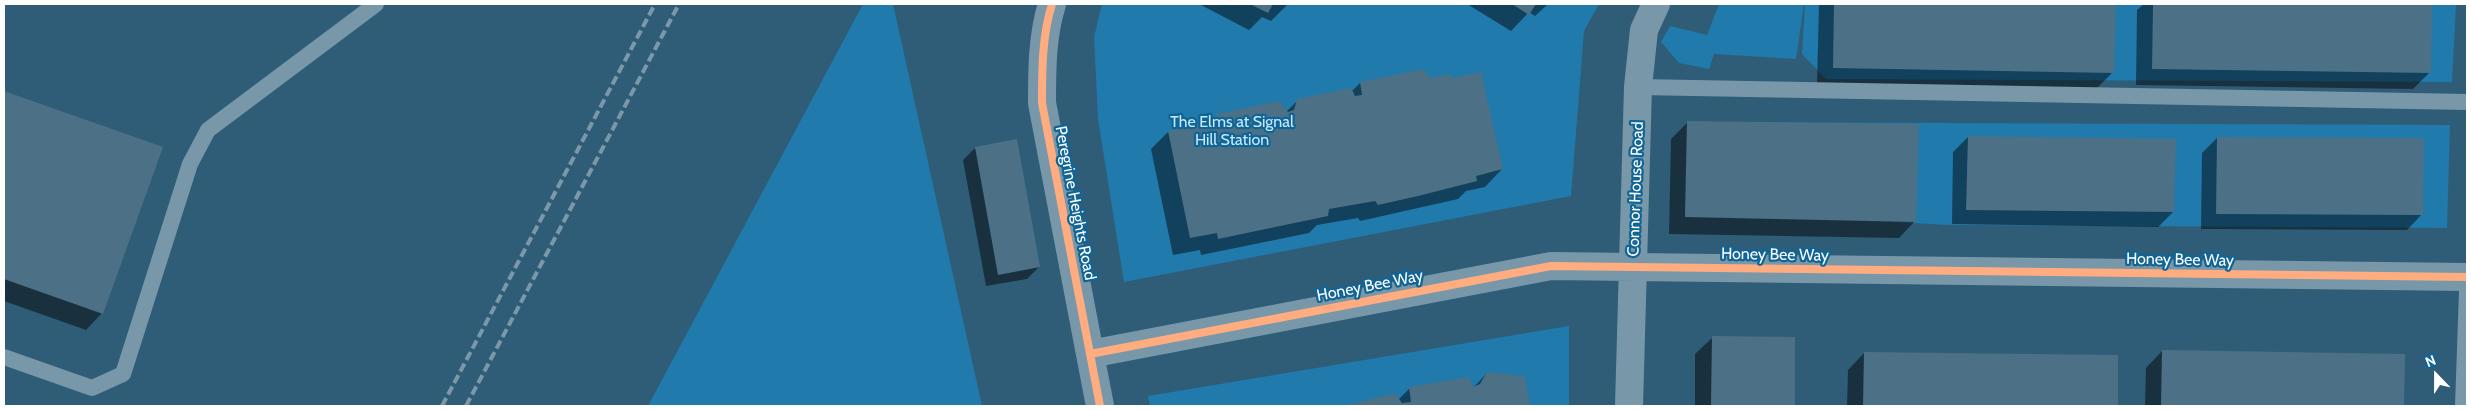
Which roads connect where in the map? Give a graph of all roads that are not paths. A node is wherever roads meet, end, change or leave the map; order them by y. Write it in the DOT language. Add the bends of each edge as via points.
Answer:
graph roads {
  1 [pos="376,4"];
  2 [pos="1052,4"];
  3 [pos="1656,4"];
  4 [pos="1638,87"];
  5 [pos="2467,102"];
  6 [pos="1634,267"];
  7 [pos="2467,277"];
  8 [pos="2467,291"];
  9 [pos="1090,354"];
  10 [pos="4,358"];
  11 [pos="1100,406"];
  12 [pos="1630,406"];
  13 [pos="2463,406"];
  1 -- 10 [label="lane" via="208,130 190,164 123,374 92,388"];
  2 -- 9 [label="street, Peregrine Heights Road" via="1046,24 1042,63 1042,103"];
  3 -- 4 [label="street, Connor House Road" via="1644,30"];
  4 -- 5 [label="lane"];
  4 -- 6 [label="street, Connor House Road"];
  6 -- 7 [label="street, Honey Bee Way"];
  6 -- 9 [label="street, Honey Bee Way" via="1551,266"];
  6 -- 12 [label="street, Connor House Road"];
  8 -- 13 [label="lane"];
  9 -- 11 [label="street, Peregrine Heights Road"];
}
